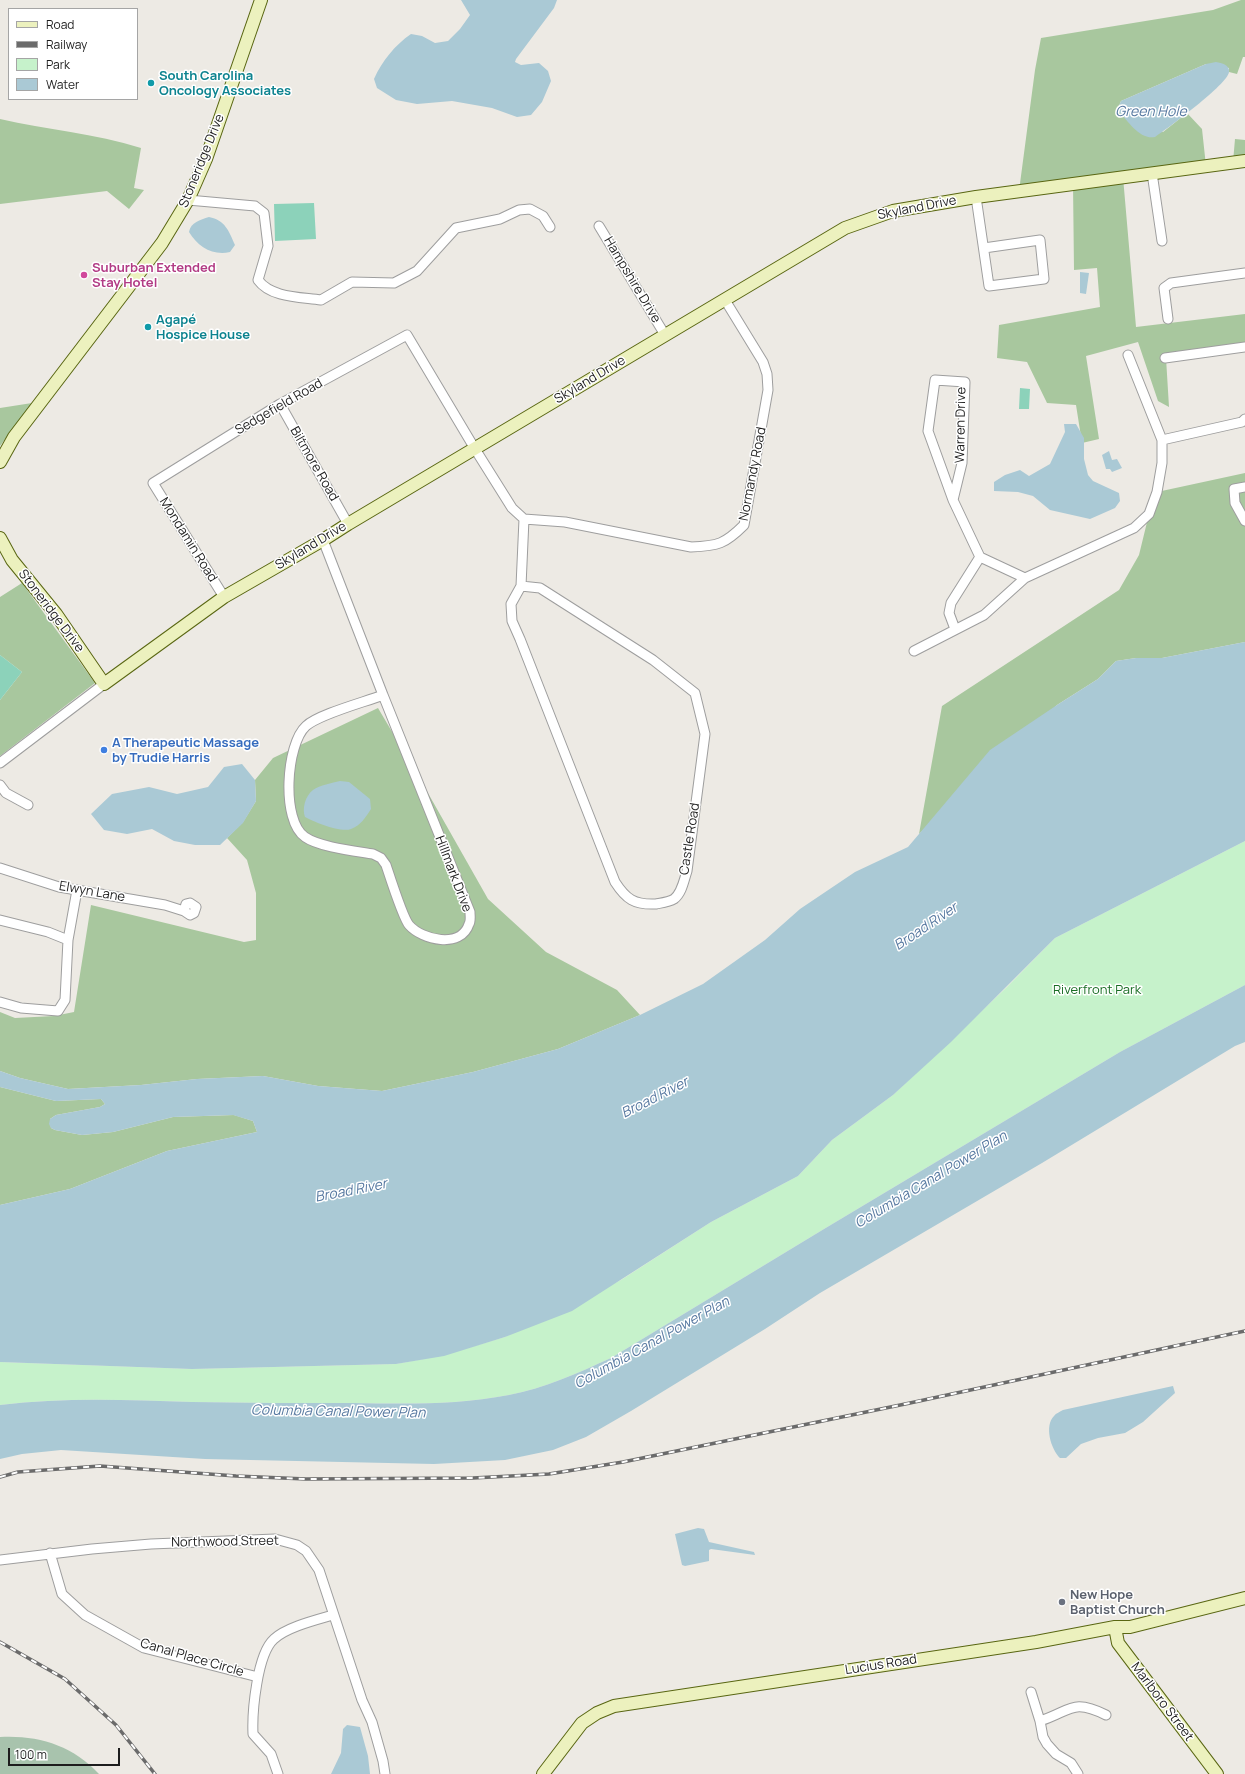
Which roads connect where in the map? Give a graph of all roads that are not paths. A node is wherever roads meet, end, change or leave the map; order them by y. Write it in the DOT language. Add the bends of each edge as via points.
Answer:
graph roads {
  1 [pos="261,0"];
  2 [pos="1245,160"];
  3 [pos="1152,173"];
  4 [pos="976,197"];
  5 [pos="188,200"];
  6 [pos="599,226"];
  7 [pos="550,227"];
  8 [pos="1162,240"];
  9 [pos="984,248"];
  10 [pos="1245,274"];
  11 [pos="725,300"];
  12 [pos="1168,319"];
  13 [pos="665,335"];
  14 [pos="1245,347"];
  15 [pos="1128,355"];
  16 [pos="1166,358"];
  17 [pos="280,404"];
  18 [pos="1245,419"];
  19 [pos="1162,440"];
  20 [pos="475,449"];
  21 [pos="0,462"];
  22 [pos="153,483"];
  23 [pos="1245,487"];
  24 [pos="953,500"];
  25 [pos="524,519"];
  26 [pos="1245,521"];
  27 [pos="348,524"];
  28 [pos="0,538"];
  29 [pos="323,540"];
  30 [pos="980,558"];
  31 [pos="1025,578"];
  32 [pos="521,586"];
  33 [pos="224,597"];
  34 [pos="955,630"];
  35 [pos="914,651"];
  36 [pos="104,684"];
  37 [pos="383,695"];
  38 [pos="0,763"];
  39 [pos="0,785"];
  40 [pos="28,805"];
  41 [pos="0,868"];
  42 [pos="76,890"];
  43 [pos="184,911"];
  44 [pos="0,920"];
  45 [pos="68,940"];
  46 [pos="0,1002"];
  47 [pos="50,1553"];
  48 [pos="0,1560"];
  49 [pos="1245,1598"];
  50 [pos="333,1615"];
  51 [pos="1115,1626"];
  52 [pos="258,1677"];
  53 [pos="1031,1692"];
  54 [pos="1106,1715"];
  55 [pos="1040,1721"];
  56 [pos="278,1774"];
  57 [pos="385,1774"];
  58 [pos="543,1774"];
  59 [pos="1078,1774"];
  60 [pos="1217,1774"];
  1 -- 5 [label="street, Stoneridge Drive" via="206,159"];
  2 -- 3 [label="street, Skyland Drive"];
  3 -- 4 [label="street, Skyland Drive"];
  3 -- 8 [label="street"];
  4 -- 9 [label="street"];
  4 -- 11 [label="street, Skyland Drive" via="893,211 845,228"];
  5 -- 7 [label="street" via="255,206 264,213 268,246 258,280 264,287 279,293 321,300 352,282 394,283 417,271 456,228 500,219 519,210 530,209 543,216"];
  5 -- 21 [label="street, Stoneridge Drive" via="162,243 14,437"];
  6 -- 13 [label="street, Hampshire Drive"];
  9 -- 9 [label="street" via="989,286 1044,279 1040,240"];
  10 -- 12 [label="street" via="1171,284 1164,288"];
  11 -- 13 [label="street, Skyland Drive"];
  11 -- 25 [label="street, Normandy Road" via="756,350 767,374 768,390 744,525 730,539 712,546 691,547 565,522"];
  13 -- 20 [label="street, Skyland Drive"];
  14 -- 16 [label="street"];
  15 -- 19 [label="street"];
  17 -- 20 [label="street, Sedgefield Road" via="407,335"];
  17 -- 22 [label="street, Sedgefield Road"];
  17 -- 27 [label="street, Biltmore Road"];
  18 -- 19 [label="street" via="1242,422"];
  19 -- 31 [label="street" via="1162,463 1157,492 1149,514 1134,528"];
  20 -- 25 [label="street" via="512,508"];
  20 -- 27 [label="street, Skyland Drive"];
  22 -- 33 [label="street, Mondamin Road"];
  23 -- 26 [label="street" via="1234,488 1235,503"];
  24 -- 24 [label="street, Warren Drive" via="962,463 965,382 935,380 928,431"];
  24 -- 30 [label="street, Warren Drive"];
  25 -- 32 [label="street, Castle Road"];
  27 -- 29 [label="street, Skyland Drive"];
  28 -- 36 [label="street, Stoneridge Drive" via="12,560 60,620"];
  29 -- 33 [label="street, Skyland Drive"];
  29 -- 37 [label="street, Hillmark Drive"];
  30 -- 31 [label="street"];
  30 -- 34 [label="street" via="951,603 949,613"];
  31 -- 34 [label="street" via="984,615"];
  32 -- 32 [label="street, Castle Road" via="511,604 512,621 615,882 623,894 632,901 646,905 674,899 682,889 687,871 705,734 695,693 653,660 540,588"];
  33 -- 36 [label="street, Skyland Drive"];
  34 -- 35 [label="street"];
  36 -- 38 [label="street, Skyland Drive"];
  37 -- 37 [label="street, Hillmark Drive" via="470,912 470,924 464,933 451,940 421,935 408,925 381,858 310,840 296,828 292,817 289,786 291,759 297,739 305,726 319,718"];
  39 -- 40 [label="street" via="6,793"];
  41 -- 42 [label="street, Elwyn Lane"];
  42 -- 43 [label="street, Elwyn Lane" via="165,905"];
  42 -- 45 [label="street"];
  44 -- 45 [label="street" via="48,932"];
  45 -- 46 [label="street" via="65,1000 58,1011 22,1008"];
  47 -- 48 [label="street, Northwood Street"];
  47 -- 50 [label="street, Northwood Street" via="150,1544 275,1539 285,1541 306,1551 313,1560 319,1570"];
  47 -- 52 [label="street, Canal Place Circle" via="62,1594 85,1615 144,1648"];
  49 -- 51 [label="street, Lucius Road" via="1130,1627"];
  50 -- 52 [label="street" via="301,1624 274,1639 266,1650"];
  50 -- 57 [label="street, Northwood Street" via="372,1722"];
  51 -- 58 [label="street, Lucius Road" via="1036,1642 614,1706 582,1723"];
  51 -- 60 [label="street, Marlboro Street" via="1118,1643"];
  52 -- 56 [label="street" via="254,1697 253,1734 271,1754"];
  53 -- 55 [label="street"];
  54 -- 55 [label="street" via="1092,1708 1079,1706"];
  55 -- 59 [label="street" via="1047,1744 1070,1763"];
}
